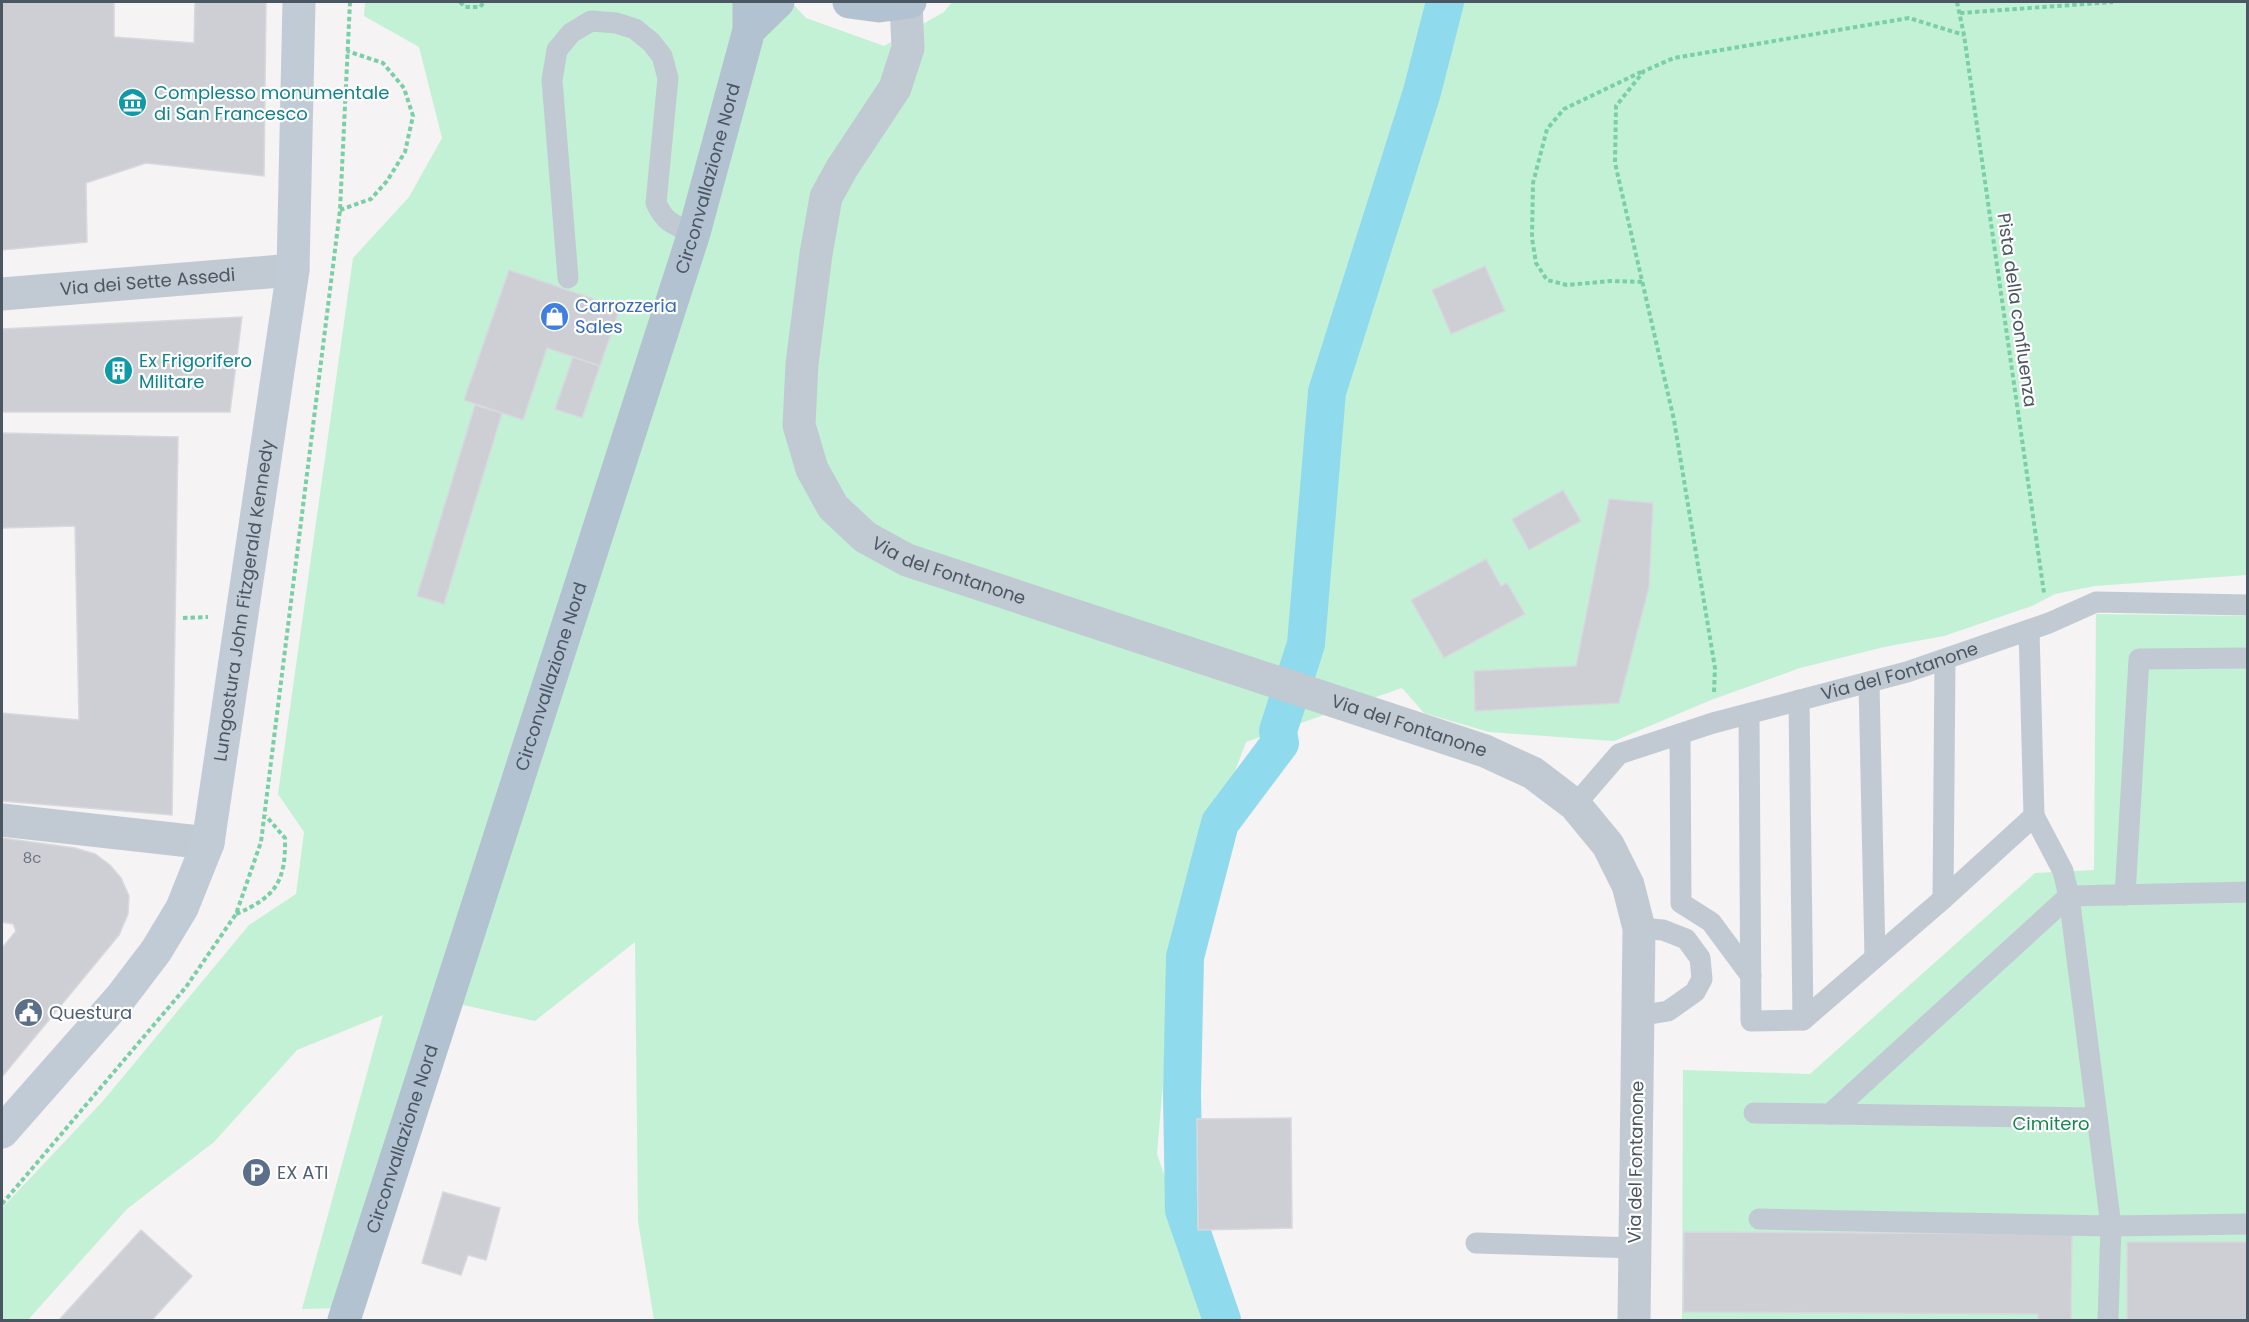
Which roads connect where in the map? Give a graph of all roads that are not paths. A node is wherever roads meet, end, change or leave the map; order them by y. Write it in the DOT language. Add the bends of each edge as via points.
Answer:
graph roads {
  1 [pos="299,2"];
  2 [pos="778,2"];
  3 [pos="849,2"];
  4 [pos="908,2"];
  5 [pos="749,16"];
  6 [pos="694,233"];
  7 [pos="293,270"];
  8 [pos="568,278"];
  9 [pos="2,294"];
  10 [pos="2247,605"];
  11 [pos="2039,626"];
  12 [pos="2247,658"];
  13 [pos="1945,659"];
  14 [pos="1869,682"];
  15 [pos="1799,700"];
  16 [pos="1749,714"];
  17 [pos="1680,734"];
  18 [pos="1575,805"];
  19 [pos="2034,816"];
  20 [pos="2,820"];
  21 [pos="208,843"];
  22 [pos="2247,892"];
  23 [pos="2125,895"];
  24 [pos="2069,896"];
  25 [pos="1943,899"];
  26 [pos="1639,928"];
  27 [pos="1875,957"];
  28 [pos="1751,976"];
  29 [pos="1638,1016"];
  30 [pos="1803,1020"];
  31 [pos="1754,1113"];
  32 [pos="1830,1114"];
  33 [pos="2097,1118"];
  34 [pos="2,1131"];
  35 [pos="1759,1219"];
  36 [pos="2247,1224"];
  37 [pos="2111,1226"];
  38 [pos="1476,1243"];
  39 [pos="1635,1248"];
  40 [pos="344,1320"];
  41 [pos="1634,1320"];
  42 [pos="2108,1320"];
  1 -- 7 [label="main road, Lungostura John Fitzgerald Kennedy"];
  2 -- 5 [label="main road, Circonvallazione Nord"];
  3 -- 4 [label="main road" via="879,6"];
  4 -- 18 [label="street, Via del Fontanone" via="908,48 895,88 826,197 816,254 802,363 799,425 812,469 833,507 865,537 907,560 1485,751 1533,773"];
  5 -- 6 [label="main road, Circonvallazione Nord"];
  6 -- 8 [label="lane" via="672,224 662,216 656,203 668,78 662,56 635,29 591,21 571,33 557,50 552,80"];
  6 -- 40 [label="main road, Circonvallazione Nord"];
  7 -- 9 [label="street, Via dei Sette Assedi"];
  7 -- 21 [label="main road, Lungostura John Fitzgerald Kennedy"];
  10 -- 11 [label="lane, Via del Fontanone" via="2096,602"];
  11 -- 13 [label="lane, Via del Fontanone"];
  11 -- 19 [label="lane"];
  12 -- 23 [label="lane" via="2139,659"];
  13 -- 14 [label="lane, Via del Fontanone"];
  13 -- 25 [label="lane"];
  14 -- 15 [label="lane, Via del Fontanone"];
  14 -- 27 [label="lane"];
  15 -- 16 [label="lane, Via del Fontanone"];
  15 -- 30 [label="lane"];
  16 -- 17 [label="lane, Via del Fontanone"];
  16 -- 28 [label="lane"];
  17 -- 18 [label="lane, Via del Fontanone" via="1619,753"];
  17 -- 28 [label="lane" via="1681,903 1711,922"];
  18 -- 26 [label="street, Via del Fontanone" via="1608,845 1628,885"];
  19 -- 24 [label="lane" via="2063,871"];
  19 -- 25 [label="lane"];
  20 -- 21 [label="street"];
  21 -- 34 [label="main road, Lungostura John Fitzgerald Kennedy" via="182,908 156,951 121,997"];
  22 -- 23 [label="lane"];
  23 -- 24 [label="lane"];
  24 -- 32 [label="lane"];
  24 -- 33 [label="lane"];
  25 -- 27 [label="lane"];
  26 -- 29 [label="street, Via del Fontanone"];
  26 -- 29 [label="lane" via="1663,930 1686,939 1700,958 1702,979 1695,992 1668,1011"];
  27 -- 30 [label="lane"];
  28 -- 30 [label="lane" via="1751,1022"];
  29 -- 39 [label="street, Via del Fontanone"];
  31 -- 32 [label="lane"];
  32 -- 33 [label="lane"];
  33 -- 37 [label="lane"];
  35 -- 37 [label="lane"];
  36 -- 37 [label="lane"];
  37 -- 42 [label="lane"];
  38 -- 39 [label="lane"];
  39 -- 41 [label="street, Via del Fontanone"];
}
